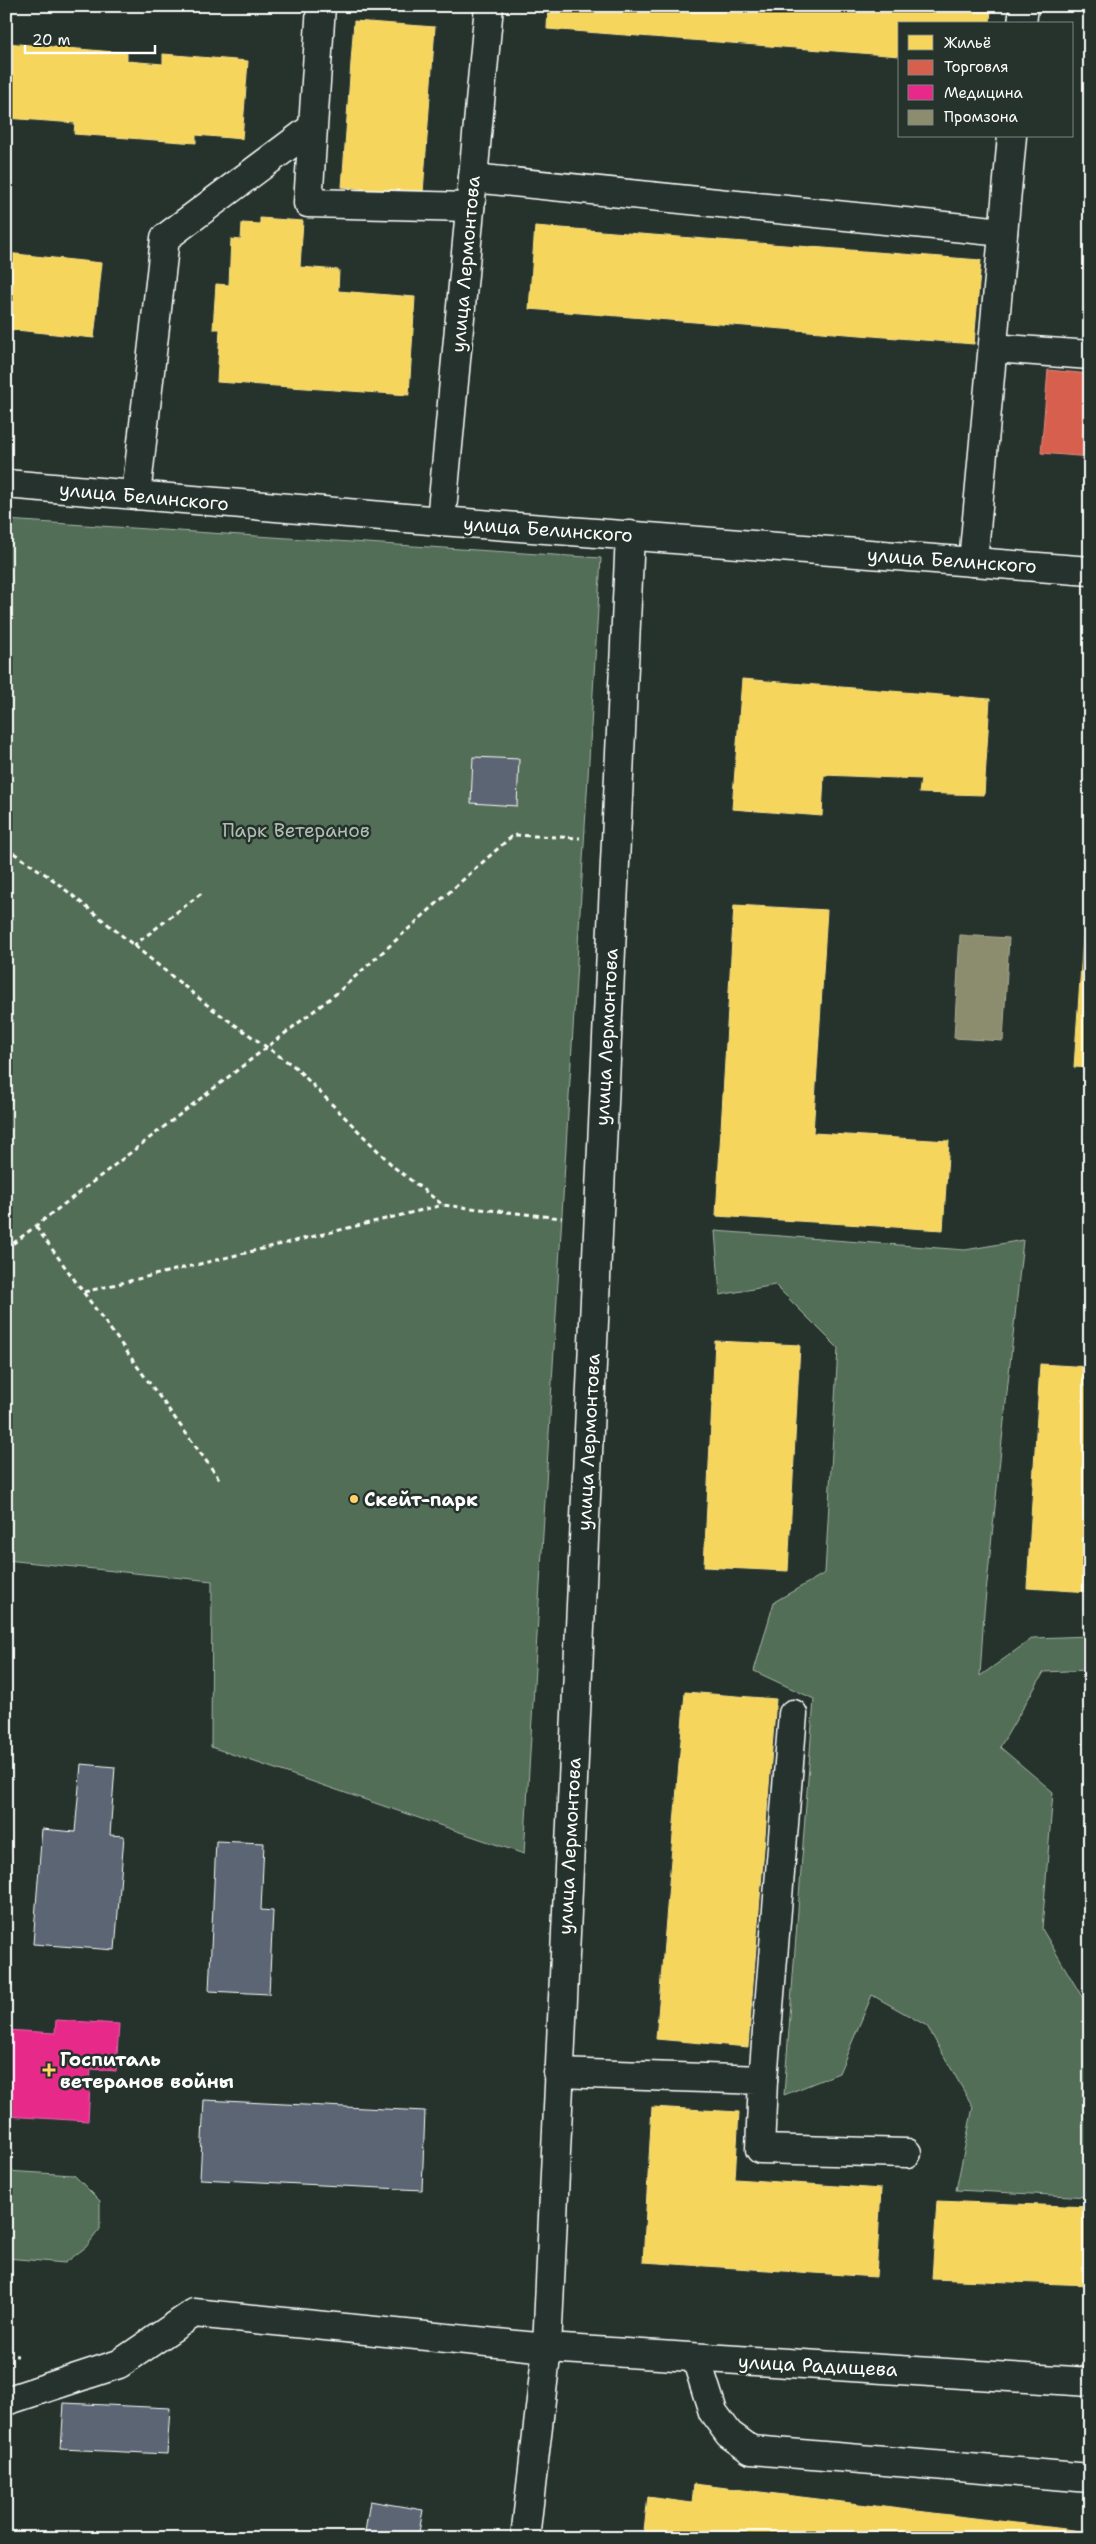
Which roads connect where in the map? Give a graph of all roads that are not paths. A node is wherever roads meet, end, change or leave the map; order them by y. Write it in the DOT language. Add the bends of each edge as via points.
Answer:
graph roads {
  1 [pos="321,6"];
  2 [pos="489,6"];
  3 [pos="1024,6"];
  4 [pos="1022,22"];
  5 [pos="312,128"];
  6 [pos="1012,138"];
  7 [pos="473,178"];
  8 [pos="470,207"];
  9 [pos="1003,232"];
  10 [pos="992,348"];
  11 [pos="1090,355"];
  12 [pos="6,484"];
  13 [pos="136,495"];
  14 [pos="441,521"];
  15 [pos="630,535"];
  16 [pos="973,562"];
  17 [pos="1090,571"];
  18 [pos="793,1714"];
  19 [pos="558,2073"];
  20 [pos="763,2080"];
  21 [pos="907,2153"];
  22 [pos="547,2348"];
  23 [pos="696,2358"];
  24 [pos="1090,2382"];
  25 [pos="6,2401"];
  26 [pos="1090,2478"];
  27 [pos="525,2538"];
  1 -- 5 [label="street"];
  2 -- 7 [label="street, улица Лермонтова"];
  3 -- 4 [label="street"];
  5 -- 8 [label="street" via="308,203"];
  5 -- 13 [label="street" via="164,238"];
  6 -- 9 [label="street"];
  7 -- 8 [label="street, улица Лермонтова"];
  7 -- 9 [label="street"];
  8 -- 14 [label="street, улица Лермонтова"];
  9 -- 10 [label="street"];
  10 -- 11 [label="street"];
  10 -- 16 [label="street"];
  12 -- 13 [label="street, улица Белинского"];
  13 -- 14 [label="street, улица Белинского"];
  14 -- 15 [label="street, улица Белинского"];
  15 -- 16 [label="street, улица Белинского"];
  15 -- 19 [label="street, улица Лермонтова"];
  16 -- 17 [label="street, улица Белинского"];
  18 -- 20 [label="street"];
  19 -- 20 [label="street"];
  19 -- 22 [label="street, улица Лермонтова"];
  20 -- 21 [label="street" via="760,2149"];
  22 -- 23 [label="street, улица Радищева"];
  22 -- 25 [label="street, улица Радищева" via="194,2314 119,2364"];
  22 -- 27 [label="street, улица Лермонтова"];
  23 -- 24 [label="street, улица Радищева"];
  23 -- 26 [label="street" via="714,2412 729,2434 751,2450"];
}
